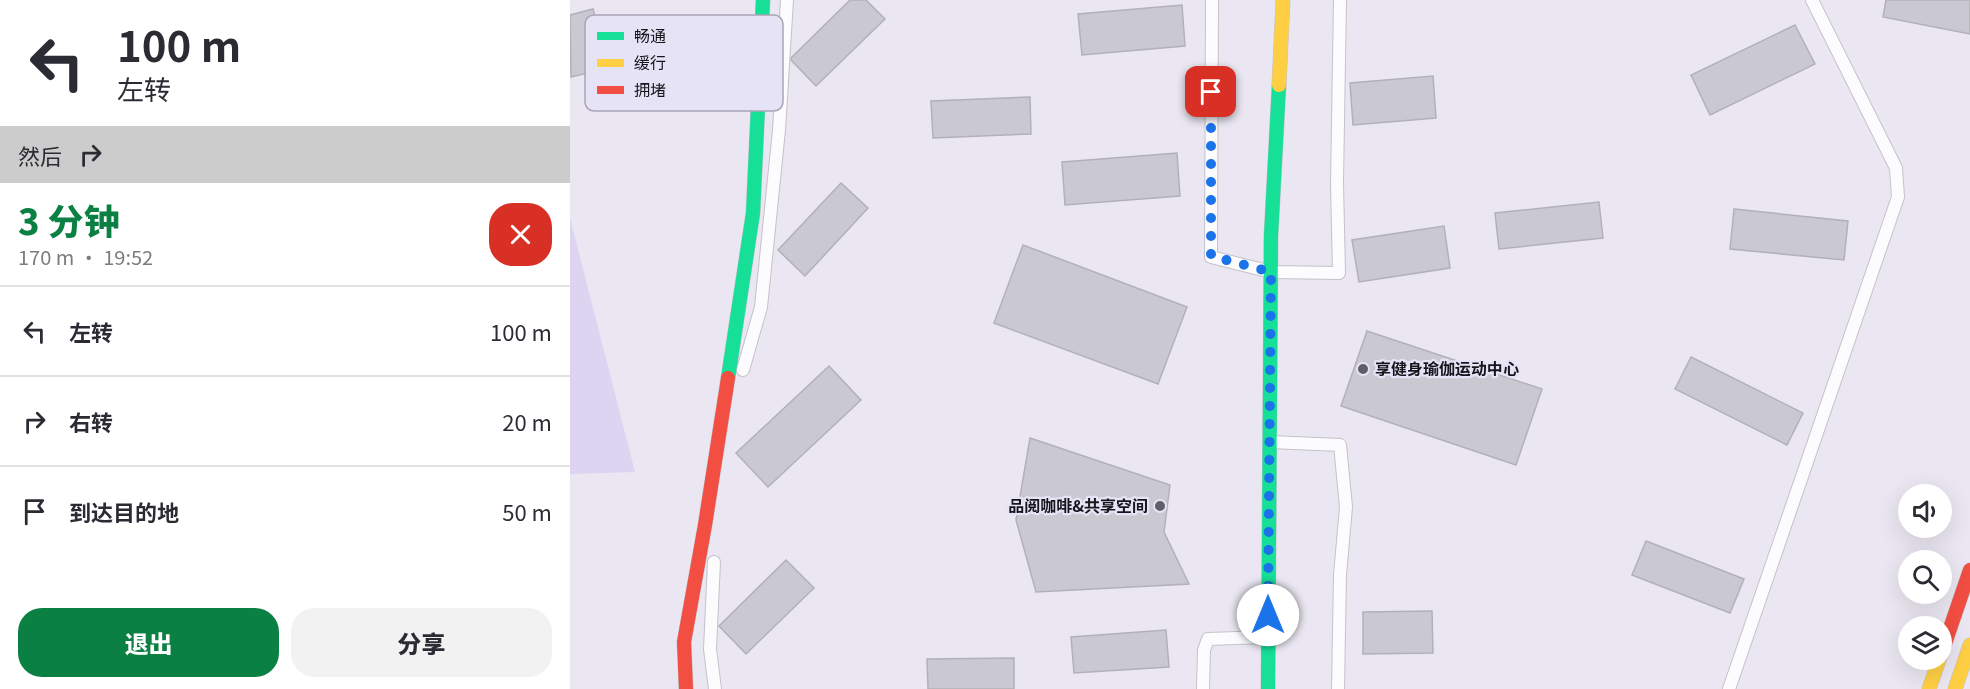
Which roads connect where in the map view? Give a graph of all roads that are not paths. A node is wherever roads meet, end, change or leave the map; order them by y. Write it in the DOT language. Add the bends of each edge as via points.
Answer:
graph roads {
  1 [pos="763,0"];
  2 [pos="787,0"];
  3 [pos="1212,0"];
  4 [pos="1283,0"];
  5 [pos="1340,0"];
  6 [pos="1812,0"];
  7 [pos="762,15"];
  8 [pos="783,65"];
  9 [pos="758,111"];
  10 [pos="780,111"];
  11 [pos="1271,272"];
  12 [pos="1269,442"];
  13 [pos="720,510"];
  14 [pos="716,544"];
  15 [pos="1970,570"];
  16 [pos="1952,623"];
  17 [pos="1268,637"];
  18 [pos="1970,645"];
  19 [pos="1936,670"];
  20 [pos="686,689"];
  21 [pos="715,689"];
  22 [pos="1203,689"];
  23 [pos="1268,689"];
  24 [pos="1338,689"];
  25 [pos="1729,689"];
  26 [pos="1929,689"];
  27 [pos="1955,689"];
  1 -- 7 [label="main road"];
  2 -- 8 [label="lane"];
  3 -- 11 [label="lane" via="1211,256"];
  4 -- 11 [label="main road"];
  5 -- 11 [label="lane" via="1339,273"];
  6 -- 25 [label="lane" via="1896,168 1898,197"];
  9 -- 20 [label="main road" via="753,213 684,642"];
  10 -- 13 [label="lane" via="761,307 733,406"];
  11 -- 12 [label="main road"];
  12 -- 17 [label="main road"];
  12 -- 24 [label="lane" via="1340,445 1346,507 1340,575"];
  14 -- 21 [label="lane" via="710,649"];
  15 -- 16 [label="main road"];
  17 -- 22 [label="lane" via="1208,639"];
  17 -- 23 [label="main road"];
  18 -- 27 [label="main road"];
  19 -- 26 [label="main road"];
}
